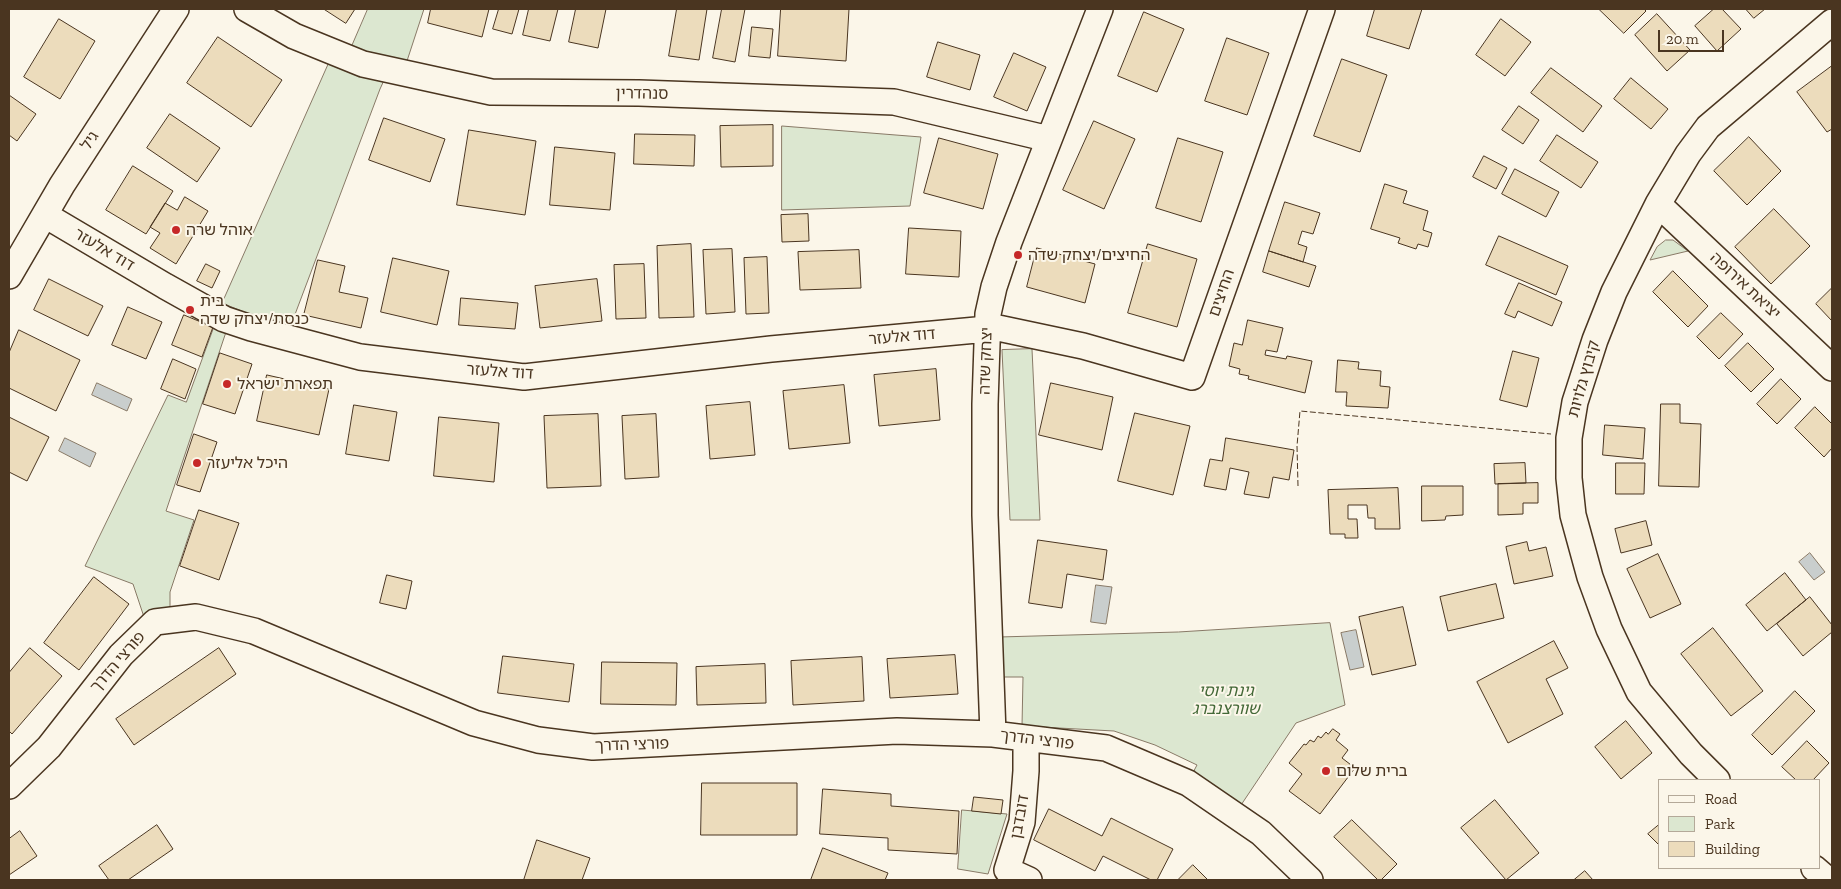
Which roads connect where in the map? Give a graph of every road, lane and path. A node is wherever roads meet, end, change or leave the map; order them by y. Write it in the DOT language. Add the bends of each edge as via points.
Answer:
graph roads {
  1 [pos="176,9"];
  2 [pos="248,9"];
  3 [pos="1100,9"];
  4 [pos="1322,9"];
  5 [pos="1832,22"];
  6 [pos="1048,139"];
  7 [pos="1658,204"];
  8 [pos="45,215"];
  9 [pos="9,276"];
  10 [pos="986,329"];
  11 [pos="1832,368"];
  12 [pos="992,734"];
  13 [pos="1026,738"];
  14 [pos="1715,779"];
  15 [pos="9,786"];
  16 [pos="1815,869"];
  17 [pos="1029,880"];
  18 [pos="1310,880"];
  19 [pos="1828,880"];
  1 -- 8 [label="street, גיל"];
  2 -- 6 [label="street, סנהדרין" via="294,36 346,58 377,68 491,92 638,93 894,102"];
  3 -- 6 [label="street, יצחק שדה"];
  4 -- 10 [label="street, החיצים" via="1192,377 1011,329"];
  5 -- 7 [label="street, קיבוץ גלויות" via="1708,127"];
  6 -- 10 [label="street, יצחק שדה" via="994,287"];
  7 -- 11 [label="street, יציאת אירופה"];
  7 -- 14 [label="street, קיבוץ גלויות" via="1614,292 1595,340 1575,402 1569,438 1569,478 1573,515 1590,576 1630,675 1639,692"];
  8 -- 9 [label="street, גיל"];
  8 -- 10 [label="street, דוד אלעזר" via="224,319 360,358 524,377"];
  10 -- 12 [label="street, יצחק שדה" via="985,515"];
  12 -- 13 [label="street, פורצי הדרך"];
  12 -- 15 [label="street, פורצי הדרך" via="898,731 593,747 538,740 474,723 254,631 196,617 154,622 121,655 48,747"];
  13 -- 17 [label="street, דובדבן" via="1022,822 1007,870"];
  13 -- 18 [label="street, פורצי הדרך" via="1106,748 1188,783 1262,833"];
  16 -- 19 [label="street"];
}
